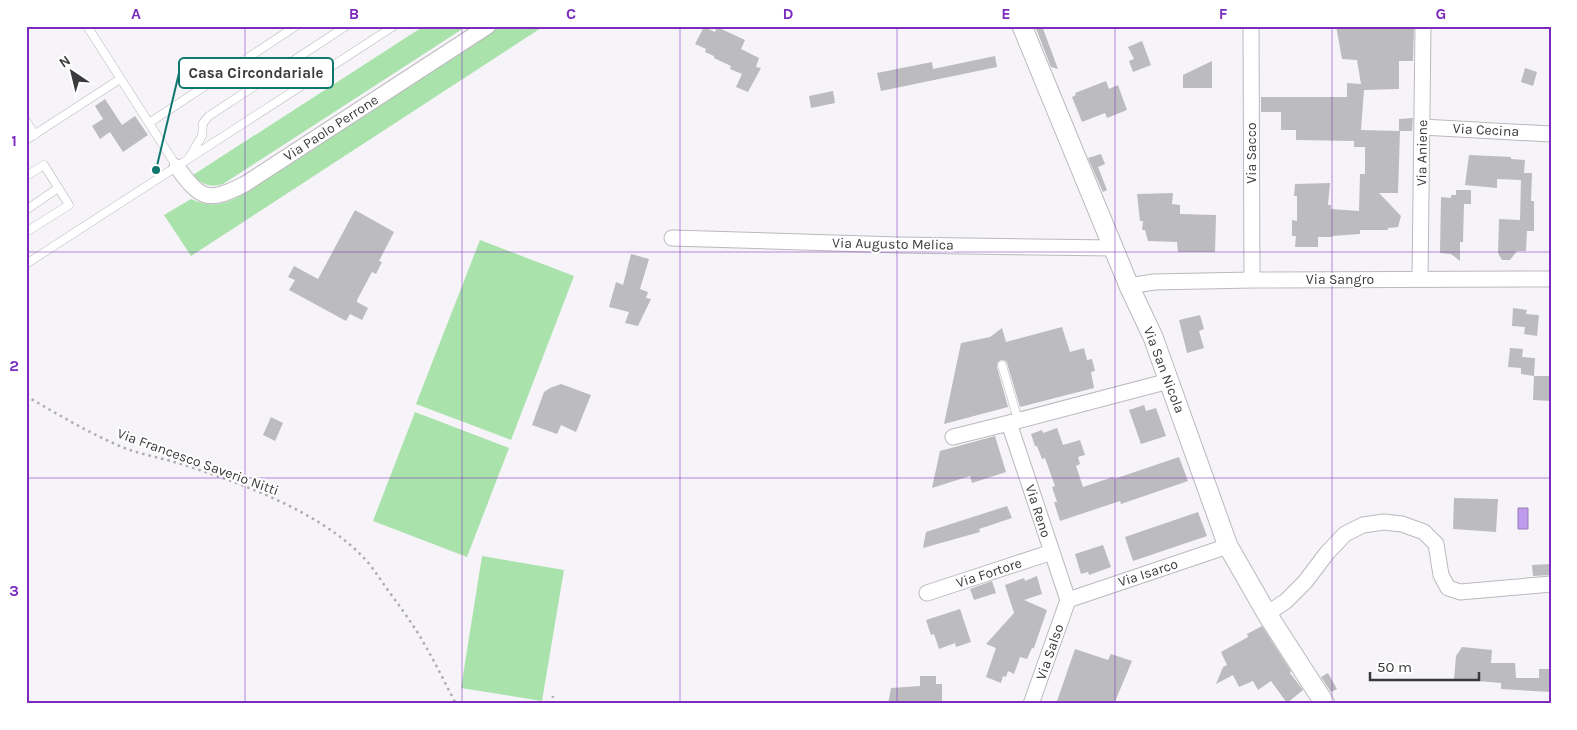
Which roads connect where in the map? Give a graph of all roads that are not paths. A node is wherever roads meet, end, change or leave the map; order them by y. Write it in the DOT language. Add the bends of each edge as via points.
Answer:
graph roads {
  1 [pos="296,26"];
  2 [pos="346,26"];
  3 [pos="394,26"];
  4 [pos="488,26"];
  5 [pos="1022,26"];
  6 [pos="1251,26"];
  7 [pos="1423,26"];
  8 [pos="89,27"];
  9 [pos="120,79"];
  10 [pos="26,121"];
  11 [pos="149,123"];
  12 [pos="1422,127"];
  13 [pos="1551,134"];
  14 [pos="35,135"];
  15 [pos="26,140"];
  16 [pos="181,164"];
  17 [pos="26,176"];
  18 [pos="58,188"];
  19 [pos="26,210"];
  20 [pos="26,232"];
  21 [pos="672,238"];
  22 [pos="1114,248"];
  23 [pos="26,264"];
  24 [pos="1420,279"];
  25 [pos="1551,279"];
  26 [pos="1252,280"];
  27 [pos="1129,286"];
  28 [pos="1002,365"];
  29 [pos="1169,381"];
  30 [pos="1014,422"];
  31 [pos="953,437"];
  32 [pos="1228,546"];
  33 [pos="1052,552"];
  34 [pos="1551,584"];
  35 [pos="927,593"];
  36 [pos="1068,600"];
  37 [pos="1267,614"];
  38 [pos="1031,704"];
  39 [pos="1325,704"];
  1 -- 11 [label="lane"];
  2 -- 16 [label="lane" via="206,119 199,143"];
  3 -- 16 [label="lane"];
  4 -- 16 [label="street, Via Paolo Perrone" via="222,196 199,193 188,183"];
  5 -- 22 [label="street, Via San Nicola"];
  6 -- 26 [label="street, Via Sacco"];
  7 -- 12 [label="street, Via Aniene"];
  8 -- 9 [label="lane"];
  9 -- 11 [label="lane"];
  9 -- 14 [label="lane"];
  10 -- 14 [label="lane"];
  11 -- 16 [label="lane"];
  12 -- 13 [label="street, Via Cecina"];
  12 -- 24 [label="street, Via Aniene"];
  14 -- 15 [label="lane"];
  16 -- 23 [label="lane"];
  17 -- 18 [label="lane" via="44,165"];
  18 -- 19 [label="lane"];
  18 -- 20 [label="lane" via="69,205"];
  21 -- 22 [label="street, Via Augusto Melica"];
  22 -- 27 [label="street, Via San Nicola"];
  24 -- 25 [label="street, Via Sangro"];
  24 -- 26 [label="street, Via Sangro"];
  26 -- 27 [label="street, Via Sangro" via="1154,282"];
  27 -- 29 [label="street, Via San Nicola"];
  28 -- 30 [label="lane"];
  29 -- 30 [label="street"];
  29 -- 32 [label="street, Via San Nicola"];
  30 -- 31 [label="street"];
  30 -- 33 [label="street, Via Reno"];
  32 -- 36 [label="street, Via Isarco"];
  32 -- 37 [label="street, Via San Nicola"];
  33 -- 35 [label="street, Via Fortore"];
  33 -- 36 [label="street, Via Reno"];
  34 -- 37 [label="street" via="1460,592 1448,588 1441,575 1436,544 1424,532 1384,522 1363,525 1345,534 1305,582"];
  36 -- 38 [label="street, Via Salso"];
  37 -- 39 [label="street, Via San Nicola"];
}
